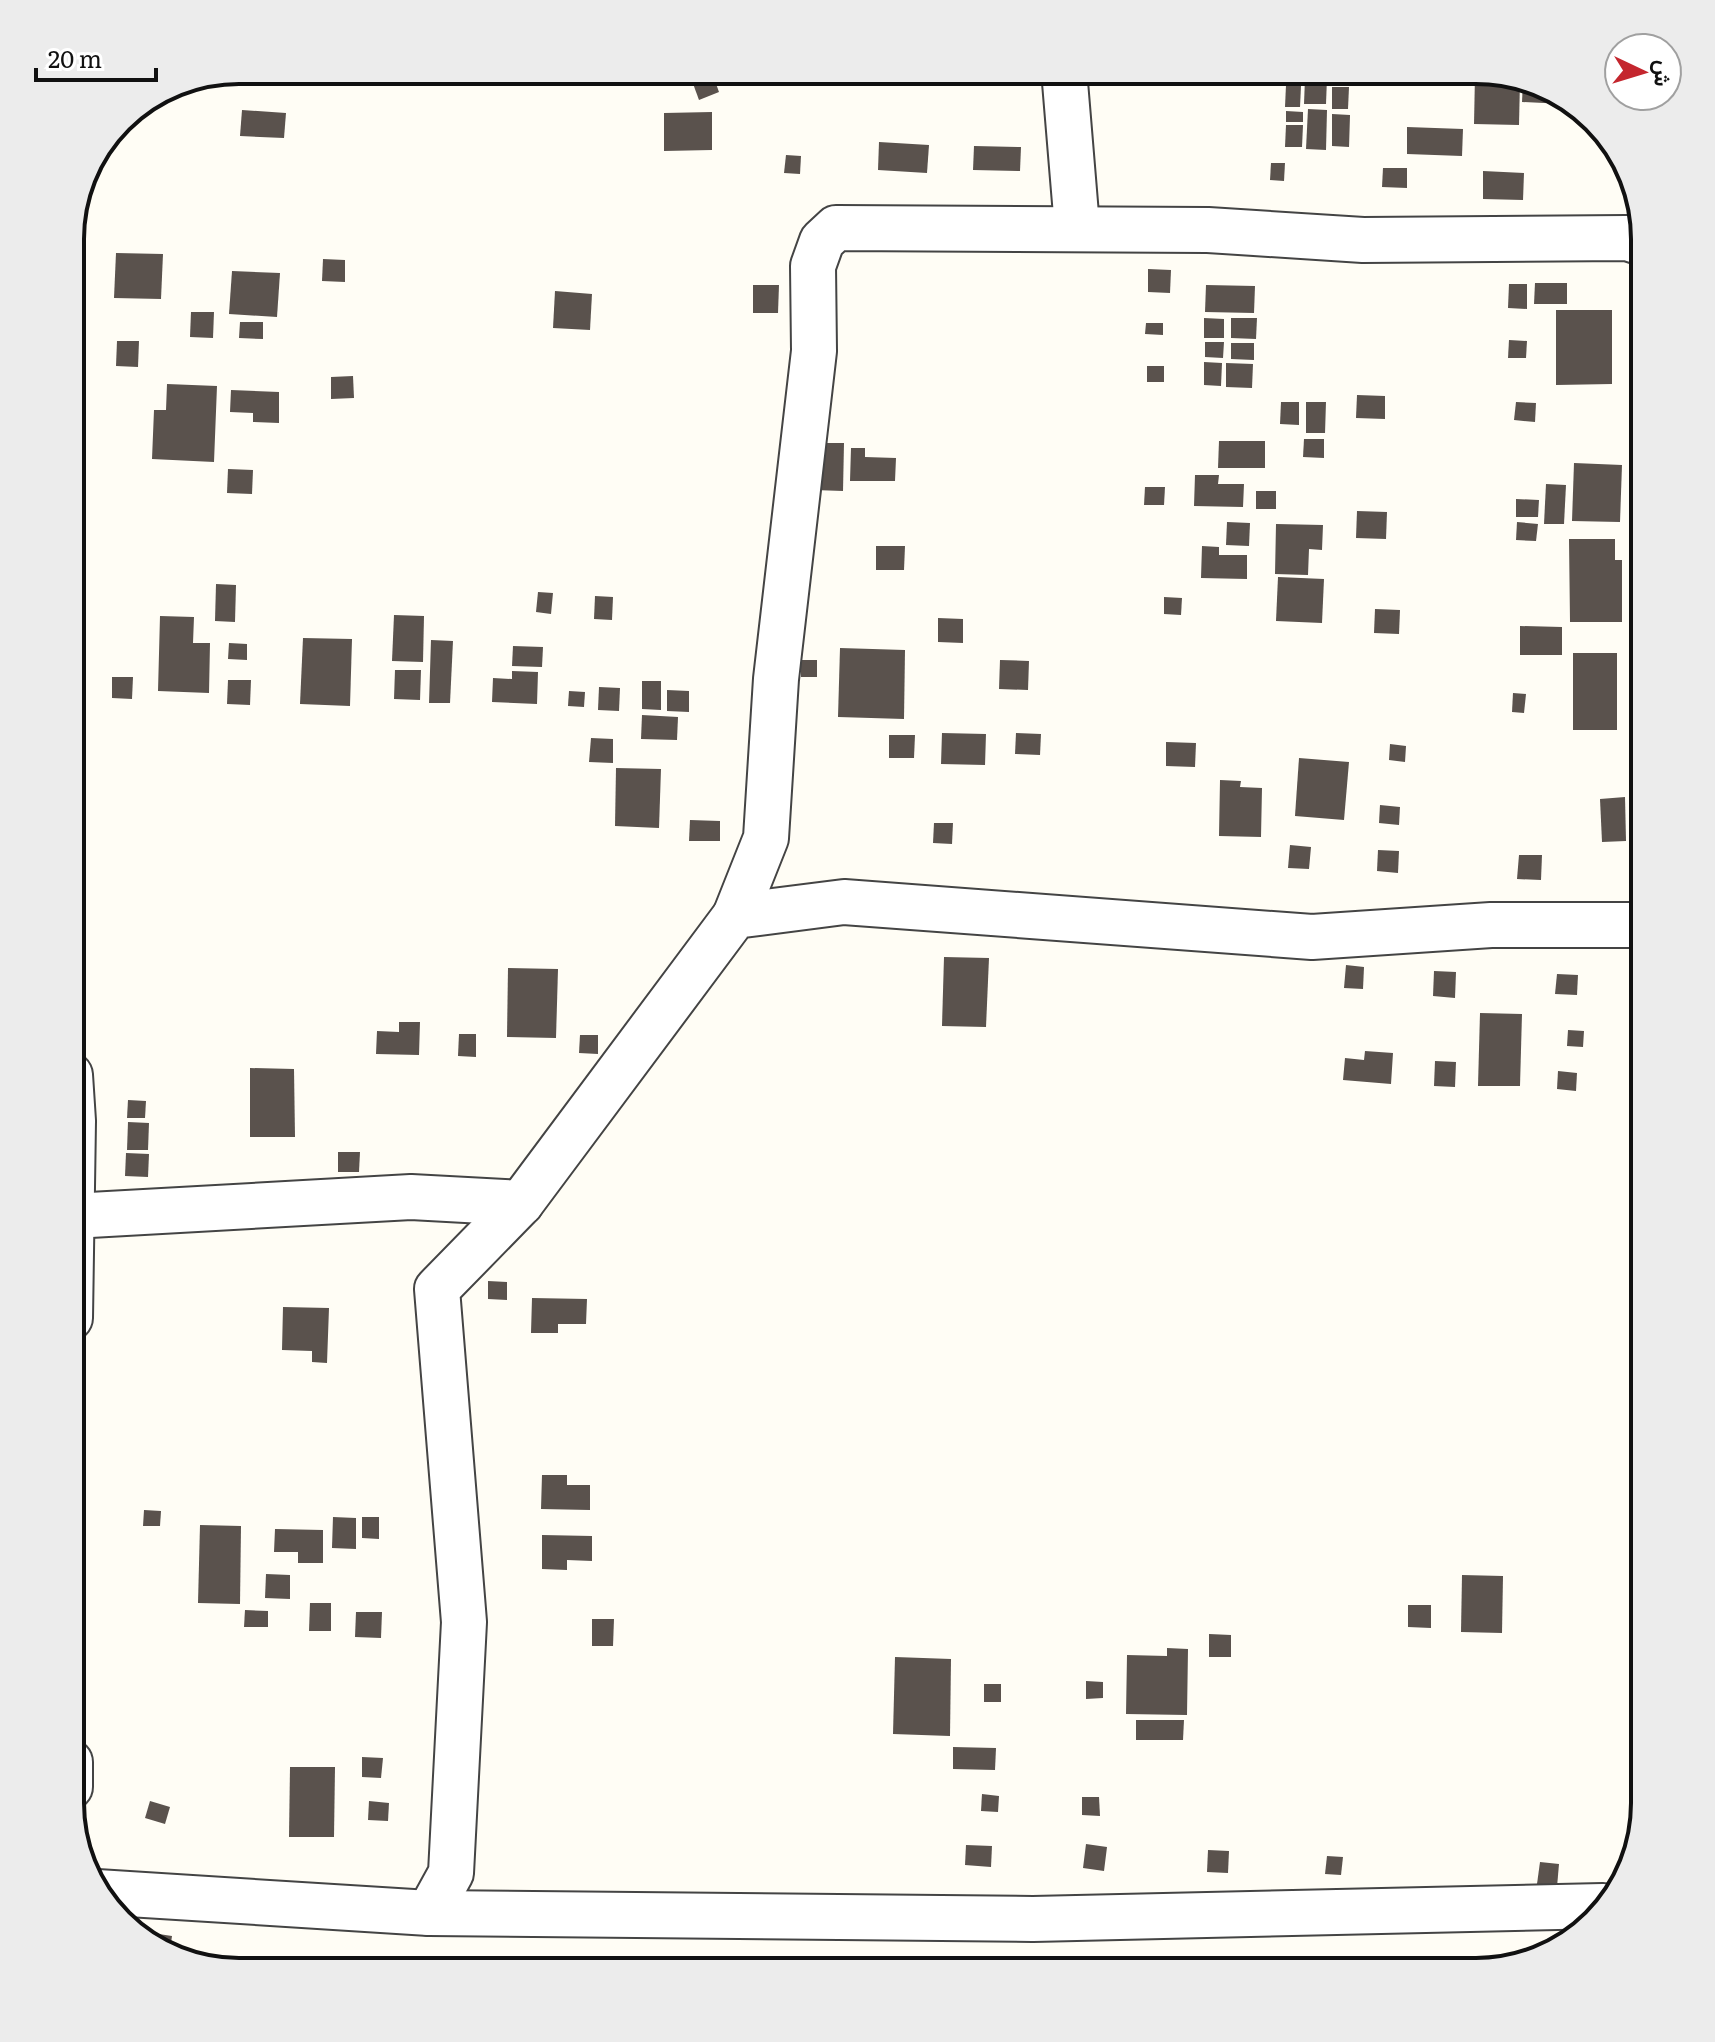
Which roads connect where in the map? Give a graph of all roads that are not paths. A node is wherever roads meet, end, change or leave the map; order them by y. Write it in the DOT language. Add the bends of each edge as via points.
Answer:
graph roads {
  1 [pos="1065,84"];
  2 [pos="1077,227"];
  3 [pos="1631,239"];
  4 [pos="735,916"];
  5 [pos="1631,925"];
  6 [pos="521,1203"];
  7 [pos="84,1215"];
  8 [pos="113,1893"];
  9 [pos="1591,1906"];
  10 [pos="429,1913"];
  1 -- 2 [label="street"];
  2 -- 3 [label="street" via="1363,240"];
  2 -- 4 [label="street" via="854,226 836,228 822,241 813,266 814,351 776,679 766,838"];
  4 -- 5 [label="street" via="844,902 1312,937 1491,925"];
  4 -- 6 [label="street"];
  6 -- 7 [label="street" via="411,1197"];
  6 -- 10 [label="street" via="437,1289 464,1622 451,1873"];
  8 -- 10 [label="street"];
  9 -- 10 [label="street" via="1033,1919"];
}
